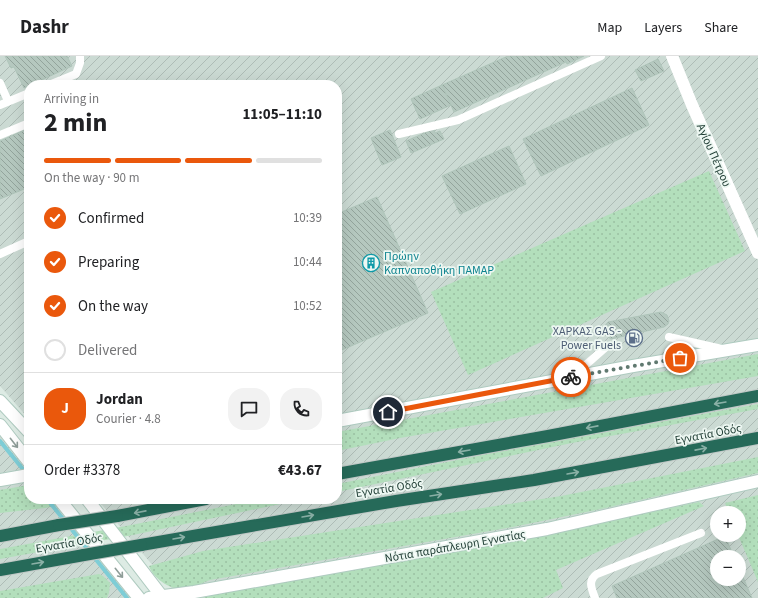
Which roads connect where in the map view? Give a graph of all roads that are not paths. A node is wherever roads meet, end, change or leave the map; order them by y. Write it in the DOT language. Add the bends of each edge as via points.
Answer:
graph roads {
  1 [pos="80,56"];
  2 [pos="602,56"];
  3 [pos="672,56"];
  4 [pos="61,80"];
  5 [pos="0,83"];
  6 [pos="24,95"];
  7 [pos="8,101"];
  8 [pos="0,105"];
  9 [pos="24,125"];
  10 [pos="399,134"];
  11 [pos="0,135"];
  12 [pos="24,242"];
  13 [pos="0,254"];
  14 [pos="758,254"];
  15 [pos="669,337"];
  16 [pos="758,345"];
  17 [pos="606,347"];
  18 [pos="726,350"];
  19 [pos="572,377"];
  20 [pos="758,396"];
  21 [pos="0,401"];
  22 [pos="342,420"];
  23 [pos="0,425"];
  24 [pos="24,427"];
  25 [pos="758,438"];
  26 [pos="24,456"];
  27 [pos="342,473"];
  28 [pos="24,476"];
  29 [pos="0,480"];
  30 [pos="758,481"];
  31 [pos="63,504"];
  32 [pos="90,504"];
  33 [pos="180,504"];
  34 [pos="701,533"];
  35 [pos="0,536"];
  36 [pos="0,570"];
  37 [pos="162,597"];
  38 [pos="139,598"];
  39 [pos="149,598"];
  40 [pos="596,598"];
  1 -- 4 [label="lane" via="76,74"];
  2 -- 10 [label="lane" via="458,120"];
  3 -- 14 [label="street, Αγίου Πέτρου"];
  5 -- 7 [label="lane"];
  6 -- 7 [label="lane"];
  7 -- 8 [label="lane"];
  9 -- 11 [label="lane"];
  12 -- 13 [label="lane"];
  15 -- 18 [label="lane"];
  16 -- 18 [label="street"];
  17 -- 19 [label="lane"];
  18 -- 19 [label="street"];
  19 -- 22 [label="street"];
  20 -- 27 [label="highway, Εγνατία Οδός, one-way"];
  21 -- 24 [label="street"];
  23 -- 26 [label="street, one-way"];
  36 -- 25 [label="highway, Εγνατία Οδός, one-way, bridge" via="396,501 534,480"];
  28 -- 29 [label="street"];
  30 -- 37 [label="street, Νότια παράπλευρη Εγνατίας" via="507,537"];
  31 -- 38 [label="street, one-way"];
  32 -- 37 [label="street"];
  33 -- 35 [label="highway, Εγνατία Οδός, one-way, bridge"];
  34 -- 40 [label="lane" via="597,574 591,584"];
  37 -- 39 [label="street, Νότια παράπλευρη Εγνατίας"];
}
